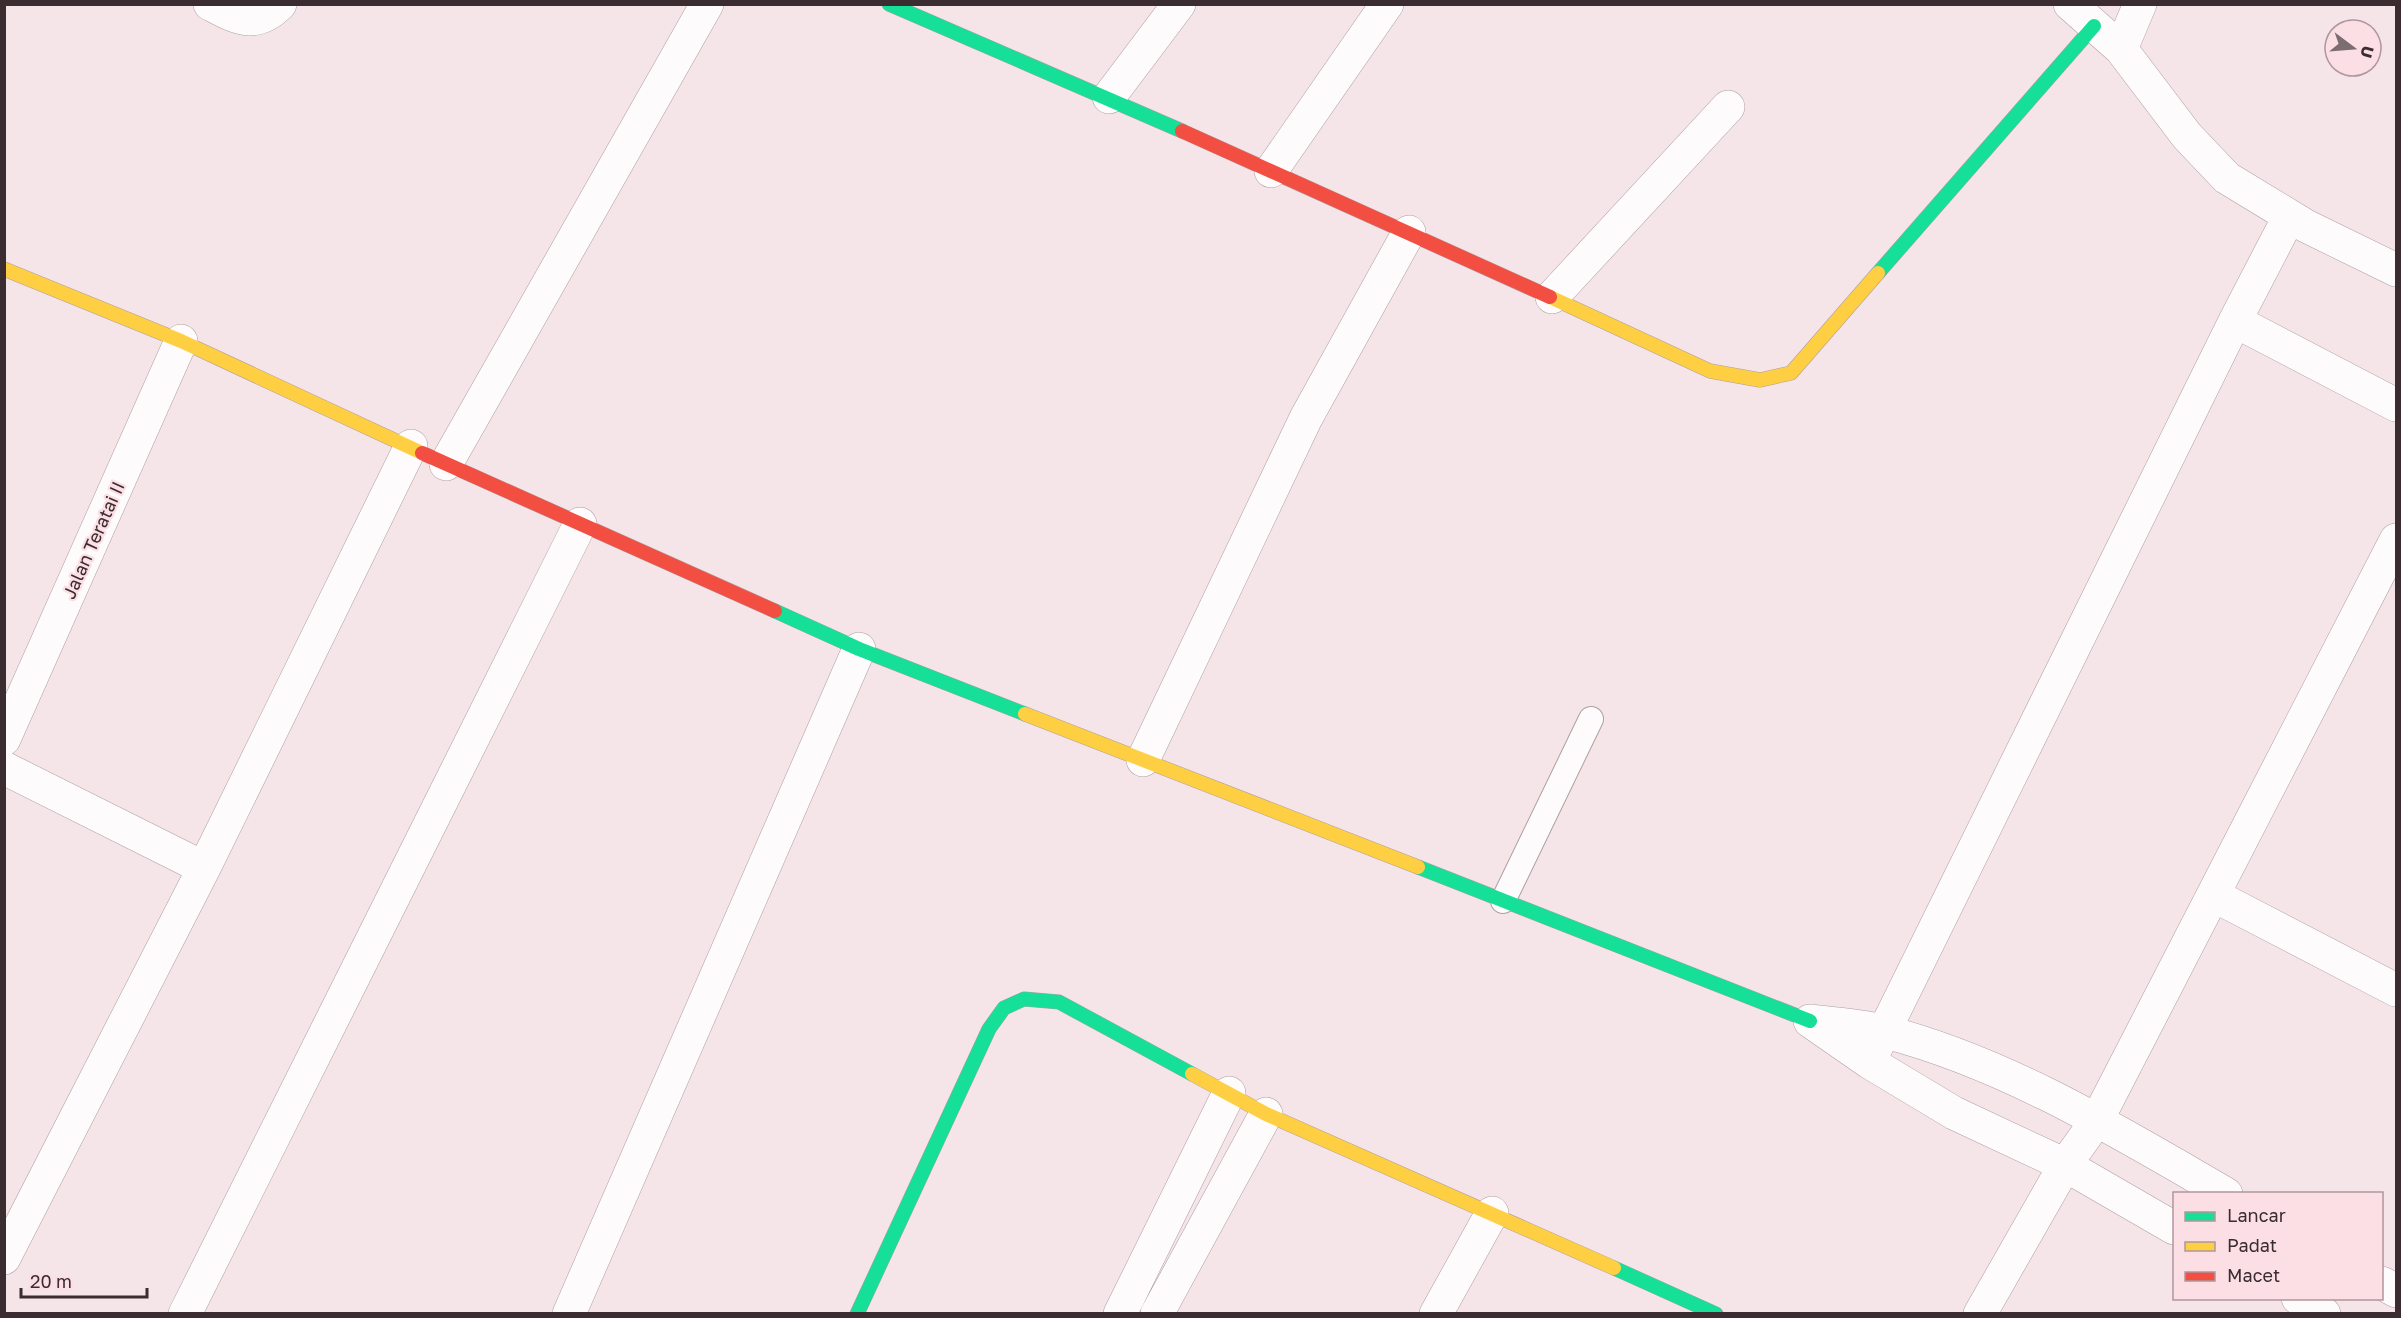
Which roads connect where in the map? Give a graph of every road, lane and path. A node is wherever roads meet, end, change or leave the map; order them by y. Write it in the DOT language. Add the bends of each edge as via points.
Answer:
graph roads {
  1 [pos="210,4"];
  2 [pos="280,4"];
  3 [pos="707,4"];
  4 [pos="889,4"];
  5 [pos="1179,4"];
  6 [pos="1387,4"];
  7 [pos="2070,4"];
  8 [pos="2140,4"];
  9 [pos="2094,26"];
  10 [pos="2121,49"];
  11 [pos="1109,97"];
  12 [pos="1728,107"];
  13 [pos="1271,171"];
  14 [pos="2289,217"];
  15 [pos="1409,232"];
  16 [pos="4,269"];
  17 [pos="2397,270"];
  18 [pos="1552,297"];
  19 [pos="2235,321"];
  20 [pos="182,341"];
  21 [pos="2397,405"];
  22 [pos="411,446"];
  23 [pos="446,464"];
  24 [pos="580,524"];
  25 [pos="2397,540"];
  26 [pos="859,649"];
  27 [pos="1591,719"];
  28 [pos="4,739"];
  29 [pos="1143,760"];
  30 [pos="4,768"];
  31 [pos="204,868"];
  32 [pos="2213,895"];
  33 [pos="1503,901"];
  34 [pos="2397,990"];
  35 [pos="1810,1020"];
  36 [pos="1884,1031"];
  37 [pos="1869,1062"];
  38 [pos="1229,1093"];
  39 [pos="1266,1114"];
  40 [pos="2097,1120"];
  41 [pos="2065,1165"];
  42 [pos="2223,1192"];
  43 [pos="1492,1213"];
  44 [pos="2173,1227"];
  45 [pos="4,1258"];
  46 [pos="2383,1283"];
  47 [pos="2397,1291"];
  48 [pos="2300,1300"];
  49 [pos="1704,1311"];
  50 [pos="185,1314"];
  51 [pos="569,1314"];
  52 [pos="857,1314"];
  53 [pos="1120,1314"];
  54 [pos="1157,1314"];
  55 [pos="1436,1314"];
  56 [pos="1980,1314"];
  57 [pos="2324,1314"];
  1 -- 2 [label="street" via="239,19 267,17"];
  3 -- 23 [label="street"];
  4 -- 11 [label="street"];
  5 -- 11 [label="street"];
  6 -- 13 [label="street"];
  7 -- 9 [label="street"];
  8 -- 10 [label="street"];
  9 -- 10 [label="street"];
  9 -- 18 [label="street" via="1791,373 1760,380 1710,371"];
  10 -- 14 [label="street" via="2187,136 2227,178"];
  11 -- 13 [label="street"];
  12 -- 18 [label="street"];
  13 -- 15 [label="street"];
  14 -- 17 [label="street"];
  14 -- 19 [label="street"];
  15 -- 18 [label="street"];
  15 -- 29 [label="street" via="1306,418"];
  16 -- 20 [label="street"];
  19 -- 21 [label="street"];
  19 -- 36 [label="street"];
  20 -- 22 [label="street"];
  20 -- 28 [label="street, Jalan Teratai II"];
  22 -- 23 [label="street"];
  22 -- 31 [label="street"];
  23 -- 24 [label="street"];
  24 -- 26 [label="street"];
  24 -- 50 [label="street"];
  25 -- 32 [label="street"];
  26 -- 29 [label="street"];
  26 -- 51 [label="street"];
  27 -- 33 [label="lane"];
  29 -- 33 [label="street"];
  30 -- 31 [label="street"];
  31 -- 45 [label="street"];
  32 -- 34 [label="street"];
  32 -- 40 [label="street"];
  33 -- 35 [label="street"];
  35 -- 36 [label="street"];
  35 -- 37 [label="street"];
  36 -- 37 [label="street"];
  36 -- 40 [label="street" via="1966,1057"];
  37 -- 41 [label="street" via="1954,1113"];
  38 -- 39 [label="street"];
  38 -- 52 [label="street" via="1059,1002 1024,999 1004,1008 989,1029"];
  38 -- 53 [label="street"];
  39 -- 43 [label="street"];
  39 -- 54 [label="street"];
  40 -- 41 [label="street"];
  40 -- 42 [label="street"];
  41 -- 44 [label="street"];
  41 -- 56 [label="street"];
  43 -- 49 [label="street"];
  43 -- 55 [label="street"];
  46 -- 47 [label="street"];
  48 -- 57 [label="street"];
}
